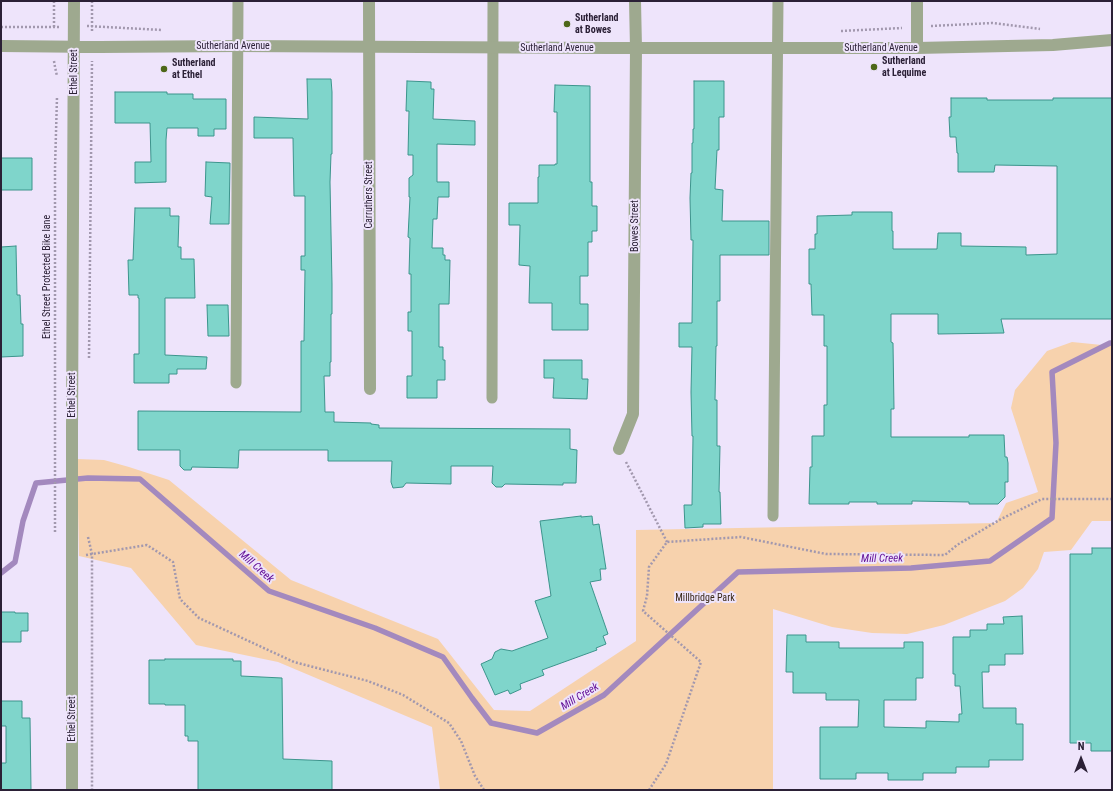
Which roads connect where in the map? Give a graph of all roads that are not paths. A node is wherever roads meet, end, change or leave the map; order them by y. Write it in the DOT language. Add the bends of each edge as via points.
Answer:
graph roads {
  1 [pos="74,1"];
  2 [pos="238,1"];
  3 [pos="369,1"];
  4 [pos="493,1"];
  5 [pos="635,1"];
  6 [pos="778,1"];
  7 [pos="917,1"];
  8 [pos="1112,40"];
  9 [pos="1,46"];
  10 [pos="237,46"];
  11 [pos="74,47"];
  12 [pos="368,47"];
  13 [pos="493,47"];
  14 [pos="636,48"];
  15 [pos="778,48"];
  16 [pos="917,48"];
  17 [pos="236,383"];
  18 [pos="370,389"];
  19 [pos="492,398"];
  20 [pos="620,449"];
  21 [pos="773,516"];
  22 [pos="72,790"];
  1 -- 11 [label="street, Ethel Street"];
  2 -- 10 [label="lane"];
  3 -- 12 [label="street, Carruthers Street"];
  4 -- 13 [label="lane"];
  5 -- 14 [label="street, Bowes Street"];
  6 -- 15 [label="lane"];
  7 -- 16 [label="street"];
  8 -- 16 [label="street, Sutherland Avenue" via="1053,45"];
  9 -- 11 [label="street, Sutherland Avenue"];
  10 -- 11 [label="street, Sutherland Avenue"];
  10 -- 12 [label="street, Sutherland Avenue"];
  10 -- 17 [label="lane"];
  11 -- 22 [label="street, Ethel Street"];
  12 -- 13 [label="street, Sutherland Avenue"];
  12 -- 18 [label="street, Carruthers Street"];
  13 -- 14 [label="street, Sutherland Avenue"];
  13 -- 19 [label="lane"];
  14 -- 15 [label="street, Sutherland Avenue"];
  14 -- 20 [label="street, Bowes Street" via="633,414"];
  15 -- 16 [label="street, Sutherland Avenue"];
  15 -- 21 [label="lane"];
}
